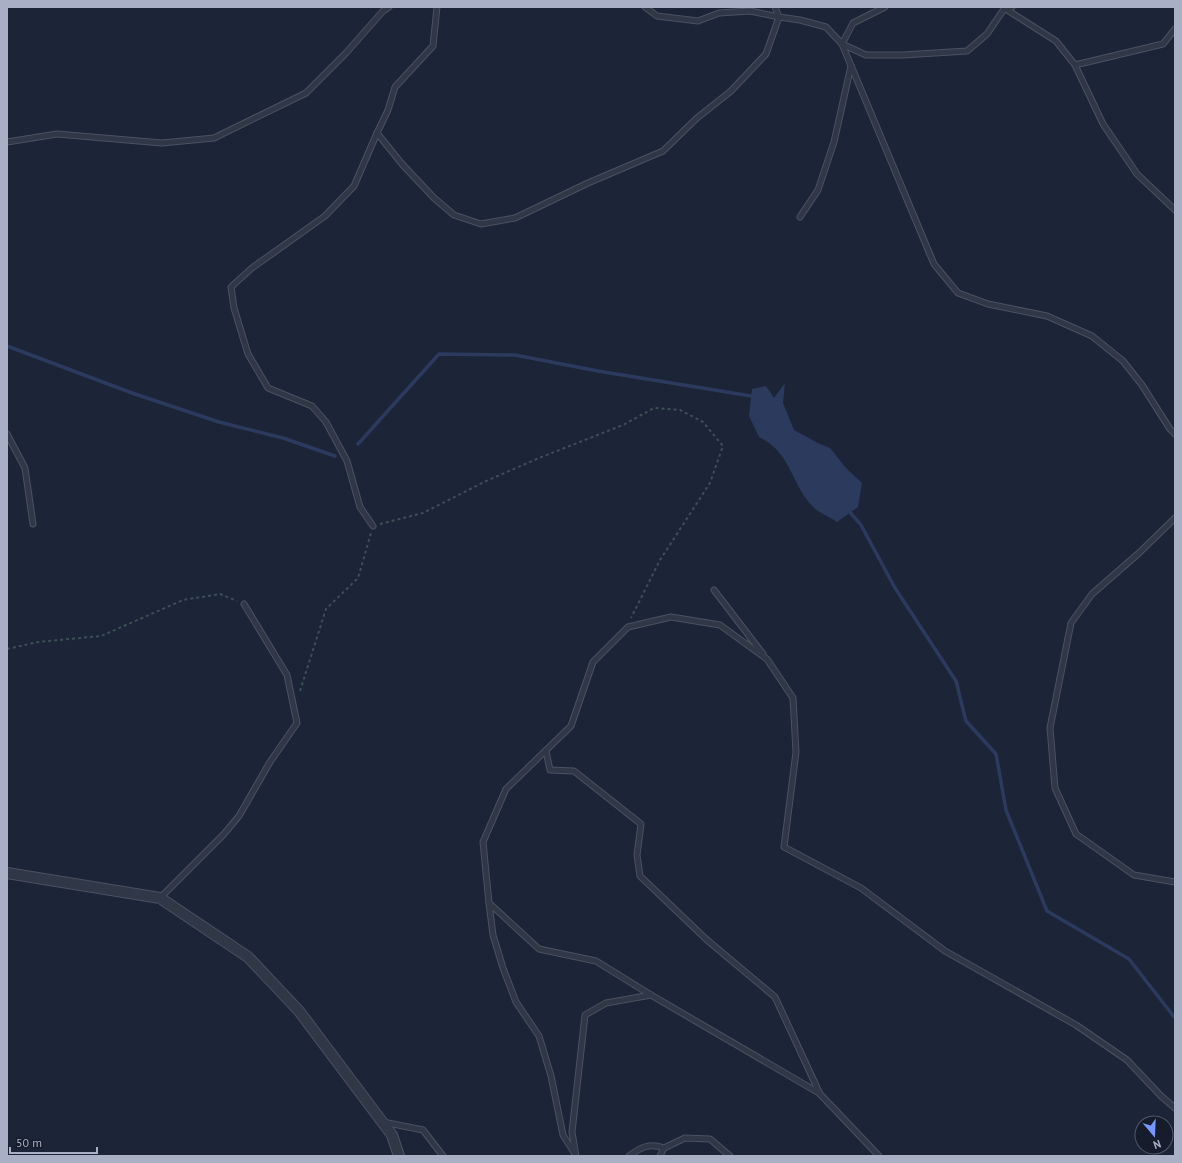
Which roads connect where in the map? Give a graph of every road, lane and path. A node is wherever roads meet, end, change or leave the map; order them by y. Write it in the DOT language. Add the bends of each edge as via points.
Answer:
graph roads {
  1 [pos="389,7"];
  2 [pos="437,7"];
  3 [pos="645,7"];
  4 [pos="775,7"];
  5 [pos="885,7"];
  6 [pos="1012,7"];
  7 [pos="1004,8"];
  8 [pos="778,17"];
  9 [pos="1175,29"];
  10 [pos="842,44"];
  11 [pos="851,65"];
  12 [pos="1074,65"];
  13 [pos="377,133"];
  14 [pos="7,142"];
  15 [pos="1175,210"];
  16 [pos="800,218"];
  17 [pos="7,434"];
  18 [pos="1175,434"];
  19 [pos="1175,518"];
  20 [pos="32,524"];
  21 [pos="373,526"];
  22 [pos="714,590"];
  23 [pos="244,604"];
  24 [pos="624,631"];
  25 [pos="7,649"];
  26 [pos="767,659"];
  27 [pos="294,710"];
  28 [pos="546,751"];
  29 [pos="7,873"];
  30 [pos="1175,882"];
  31 [pos="160,898"];
  32 [pos="489,903"];
  33 [pos="651,995"];
  34 [pos="820,1094"];
  35 [pos="1175,1108"];
  36 [pos="380,1121"];
  37 [pos="664,1148"];
  38 [pos="399,1156"];
  39 [pos="443,1156"];
  40 [pos="577,1156"];
  41 [pos="629,1156"];
  42 [pos="660,1156"];
  43 [pos="730,1156"];
  44 [pos="879,1156"];
  1 -- 14 [label="lane" via="306,93 214,138 162,143 57,134"];
  2 -- 13 [label="lane" via="433,46 395,87"];
  3 -- 8 [label="lane" via="658,16 698,21 719,13 750,11"];
  4 -- 8 [label="lane"];
  5 -- 10 [label="lane" via="853,23"];
  6 -- 7 [label="lane"];
  7 -- 10 [label="lane" via="987,34 967,51 866,55"];
  7 -- 12 [label="lane" via="1056,41"];
  8 -- 10 [label="lane" via="826,27"];
  8 -- 13 [label="lane" via="766,54 730,91 663,151 515,218 481,224 454,215 402,164"];
  9 -- 12 [label="lane" via="1163,44"];
  10 -- 11 [label="lane"];
  11 -- 16 [label="lane" via="834,142 818,190"];
  11 -- 18 [label="lane" via="934,264 958,293 988,304 1047,316 1092,336 1123,361"];
  12 -- 15 [label="lane" via="1103,124 1137,174"];
  13 -- 21 [label="lane" via="354,186 325,216 252,268 232,287 234,308 248,354 268,388 312,406 326,422 347,461 360,507"];
  17 -- 20 [label="lane" via="25,468"];
  19 -- 30 [label="lane" via="1092,594 1071,623 1050,728 1055,788 1076,834 1134,876"];
  21 -- 24 [label="path" via="423,513 484,482 623,425 654,408 680,410 703,422 723,446 710,483 660,560"];
  21 -- 27 [label="path" via="358,578 326,609"];
  22 -- 26 [label="lane"];
  23 -- 25 [label="path" via="220,594 183,600 100,636 38,642"];
  23 -- 27 [label="lane" via="287,675"];
  24 -- 26 [label="lane" via="628,627 671,617 720,625"];
  24 -- 28 [label="lane" via="593,662 571,726"];
  26 -- 35 [label="lane" via="792,698 796,752 784,847 861,888 945,951 1076,1025 1127,1060"];
  27 -- 31 [label="lane" via="297,723 270,762 239,816"];
  28 -- 32 [label="lane" via="506,789 482,842"];
  28 -- 34 [label="lane" via="550,770 574,771 641,824 637,855 640,876 707,940 775,997"];
  29 -- 31 [label="street"];
  31 -- 36 [label="street" via="248,957 299,1011"];
  32 -- 33 [label="lane" via="539,949 596,961"];
  32 -- 40 [label="lane" via="493,935 503,968 516,1002 540,1036 563,1135"];
  33 -- 34 [label="lane"];
  33 -- 40 [label="lane" via="606,1003 585,1016 572,1132"];
  34 -- 44 [label="lane"];
  36 -- 38 [label="street" via="392,1135"];
  36 -- 39 [label="lane" via="423,1130"];
  37 -- 41 [label="lane" via="654,1144"];
  37 -- 42 [label="lane"];
  37 -- 43 [label="lane" via="685,1138 710,1139"];
}
